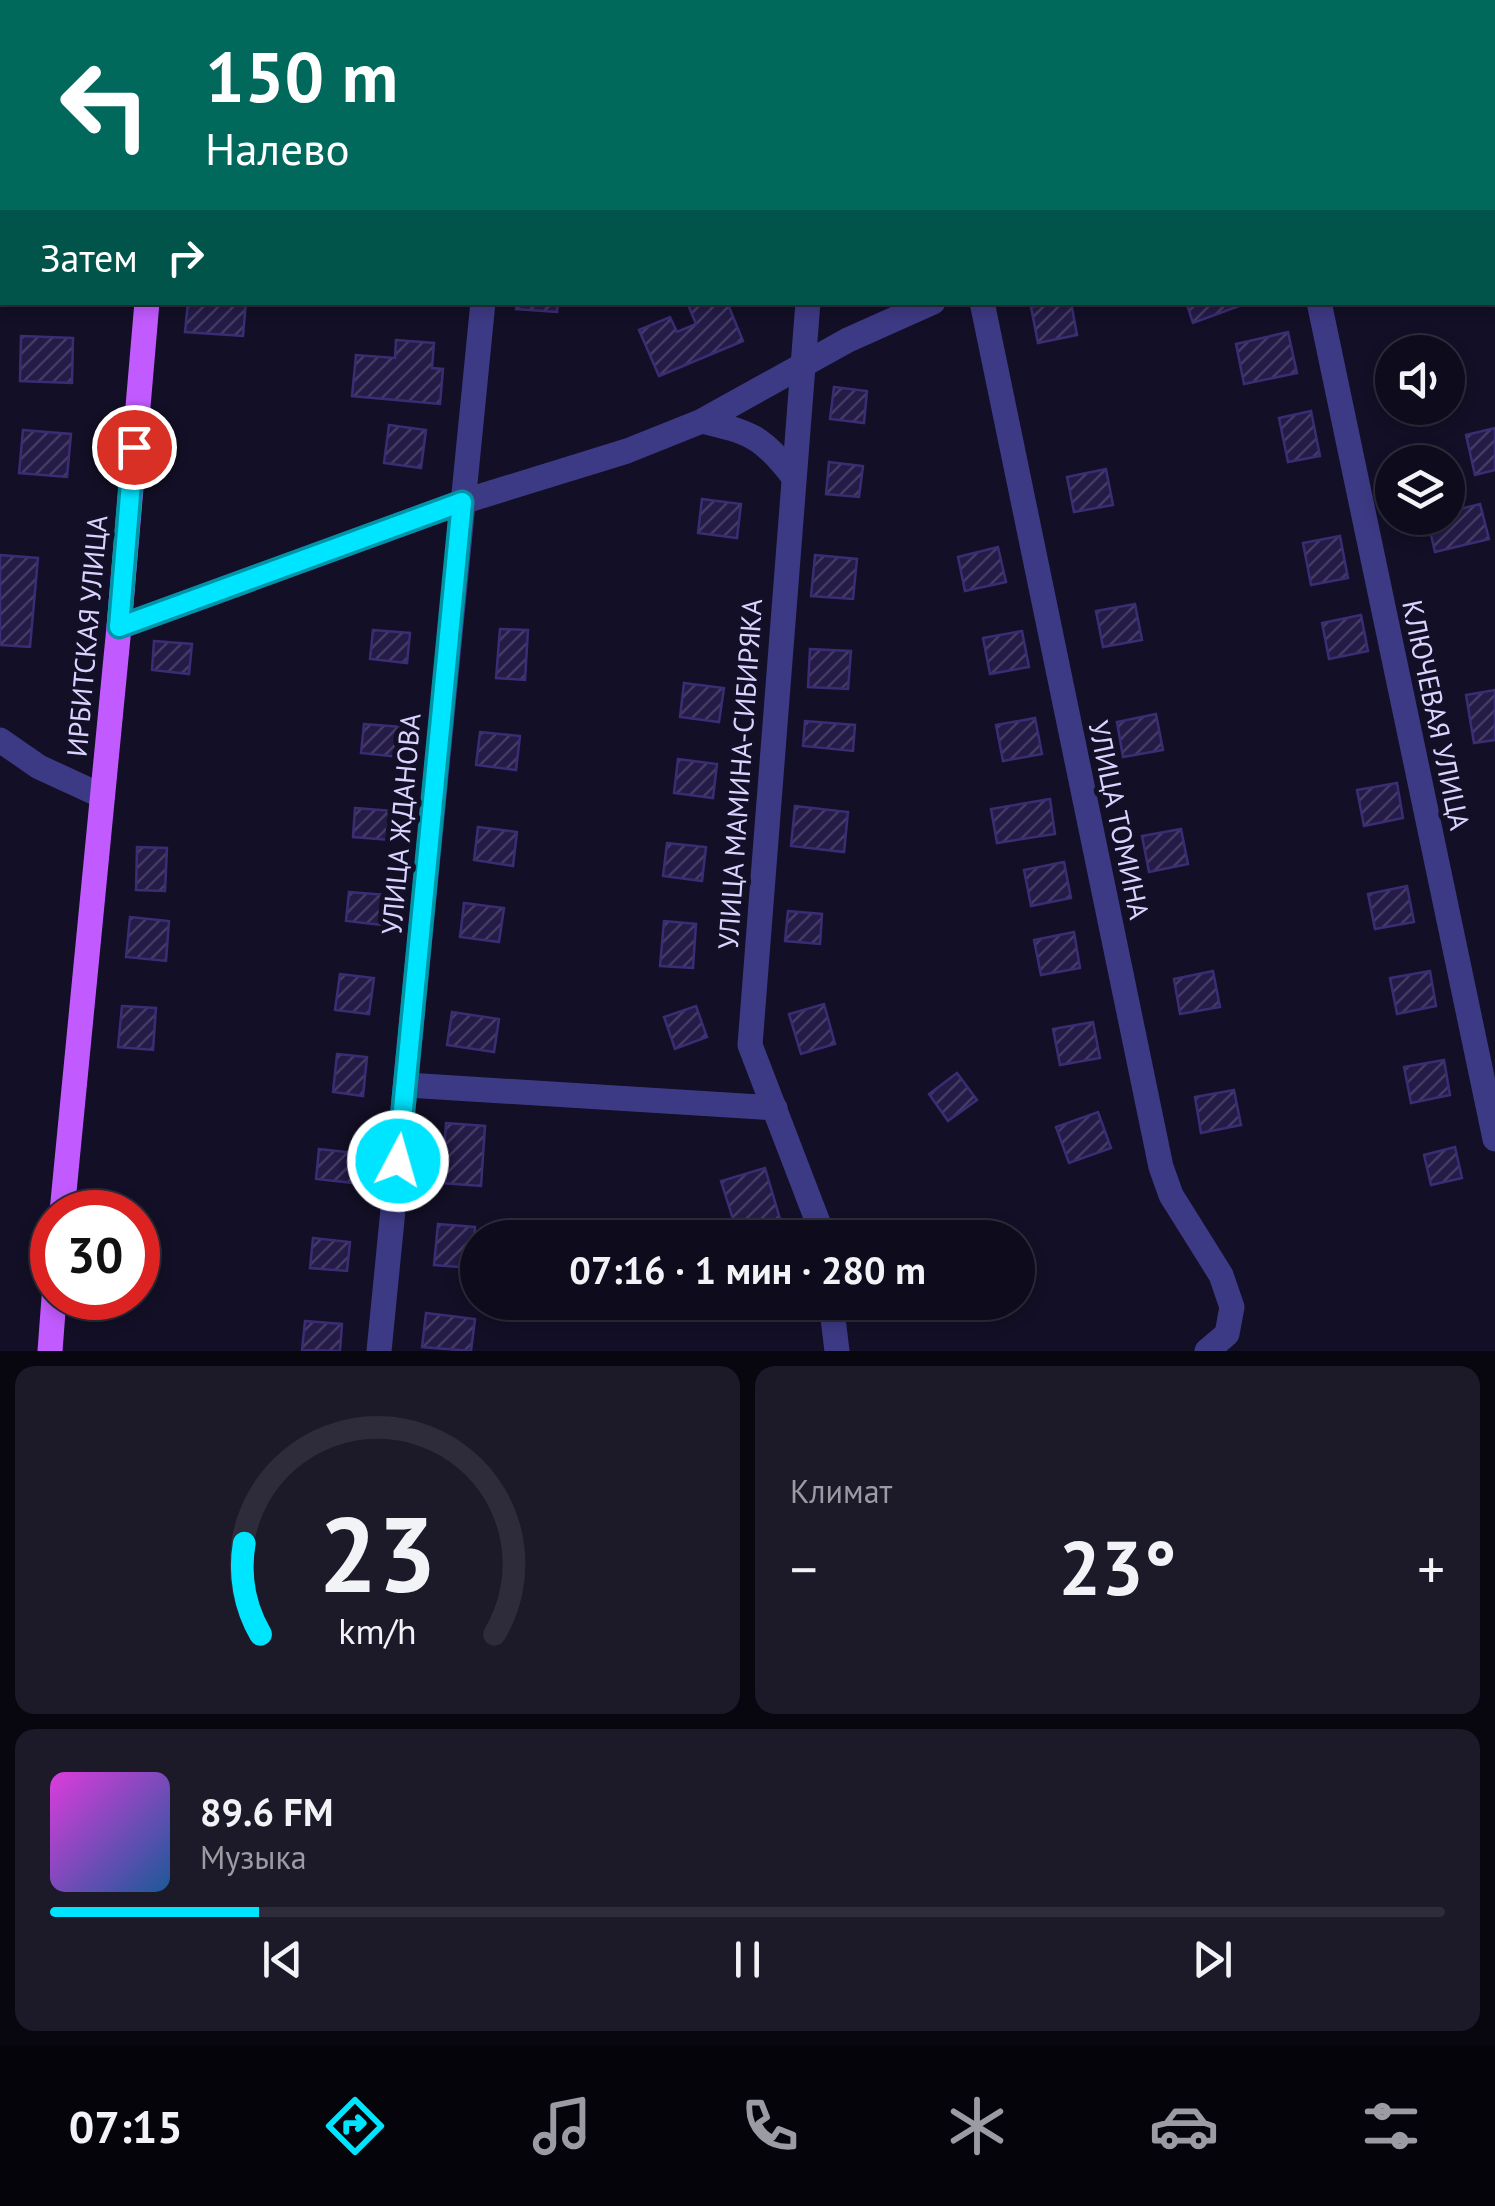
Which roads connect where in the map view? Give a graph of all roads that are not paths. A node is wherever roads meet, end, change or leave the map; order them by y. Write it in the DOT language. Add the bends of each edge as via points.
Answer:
graph roads {
  1 [pos="146,305"];
  2 [pos="483,305"];
  3 [pos="808,305"];
  4 [pos="925,305"];
  5 [pos="983,305"];
  6 [pos="1319,305"];
  7 [pos="803,365"];
  8 [pos="702,421"];
  9 [pos="792,474"];
  10 [pos="462,502"];
  11 [pos="119,627"];
  12 [pos="0,740"];
  13 [pos="102,796"];
  14 [pos="406,1085"];
  15 [pos="775,1108"];
  16 [pos="1495,1139"];
  17 [pos="64,1190"];
  18 [pos="817,1220"];
  19 [pos="52,1320"];
  20 [pos="833,1320"];
  21 [pos="1217,1343"];
  22 [pos="50,1351"];
  23 [pos="379,1351"];
  24 [pos="836,1351"];
  1 -- 11 [label="main road, ИРБИТСКАЯ УЛИЦА"];
  2 -- 10 [label="street, УЛИЦА ЖДАНОВА"];
  3 -- 7 [label="street, УЛИЦА МАМИНА-СИБИРЯКА"];
  4 -- 7 [label="street"];
  5 -- 21 [label="street, УЛИЦА ТОМИНА" via="1161,1167 1232,1306"];
  6 -- 16 [label="street, КЛЮЧЕВАЯ УЛИЦА"];
  7 -- 8 [label="street"];
  7 -- 9 [label="street, УЛИЦА МАМИНА-СИБИРЯКА"];
  8 -- 9 [label="street" via="769,444"];
  8 -- 10 [label="street"];
  9 -- 15 [label="street, УЛИЦА МАМИНА-СИБИРЯКА" via="750,1045"];
  10 -- 11 [label="street"];
  10 -- 14 [label="street, УЛИЦА ЖДАНОВА"];
  11 -- 13 [label="main road, ИРБИТСКАЯ УЛИЦА"];
  12 -- 13 [label="street, ИРБИТСКАЯ УЛИЦА"];
  13 -- 17 [label="main road, ИРБИТСКАЯ УЛИЦА"];
  14 -- 15 [label="street"];
  14 -- 23 [label="street, УЛИЦА ЖДАНОВА"];
  15 -- 18 [label="street, УЛИЦА МАМИНА-СИБИРЯКА"];
  19 -- 22 [label="main road"];
  20 -- 24 [label="street"];
}
